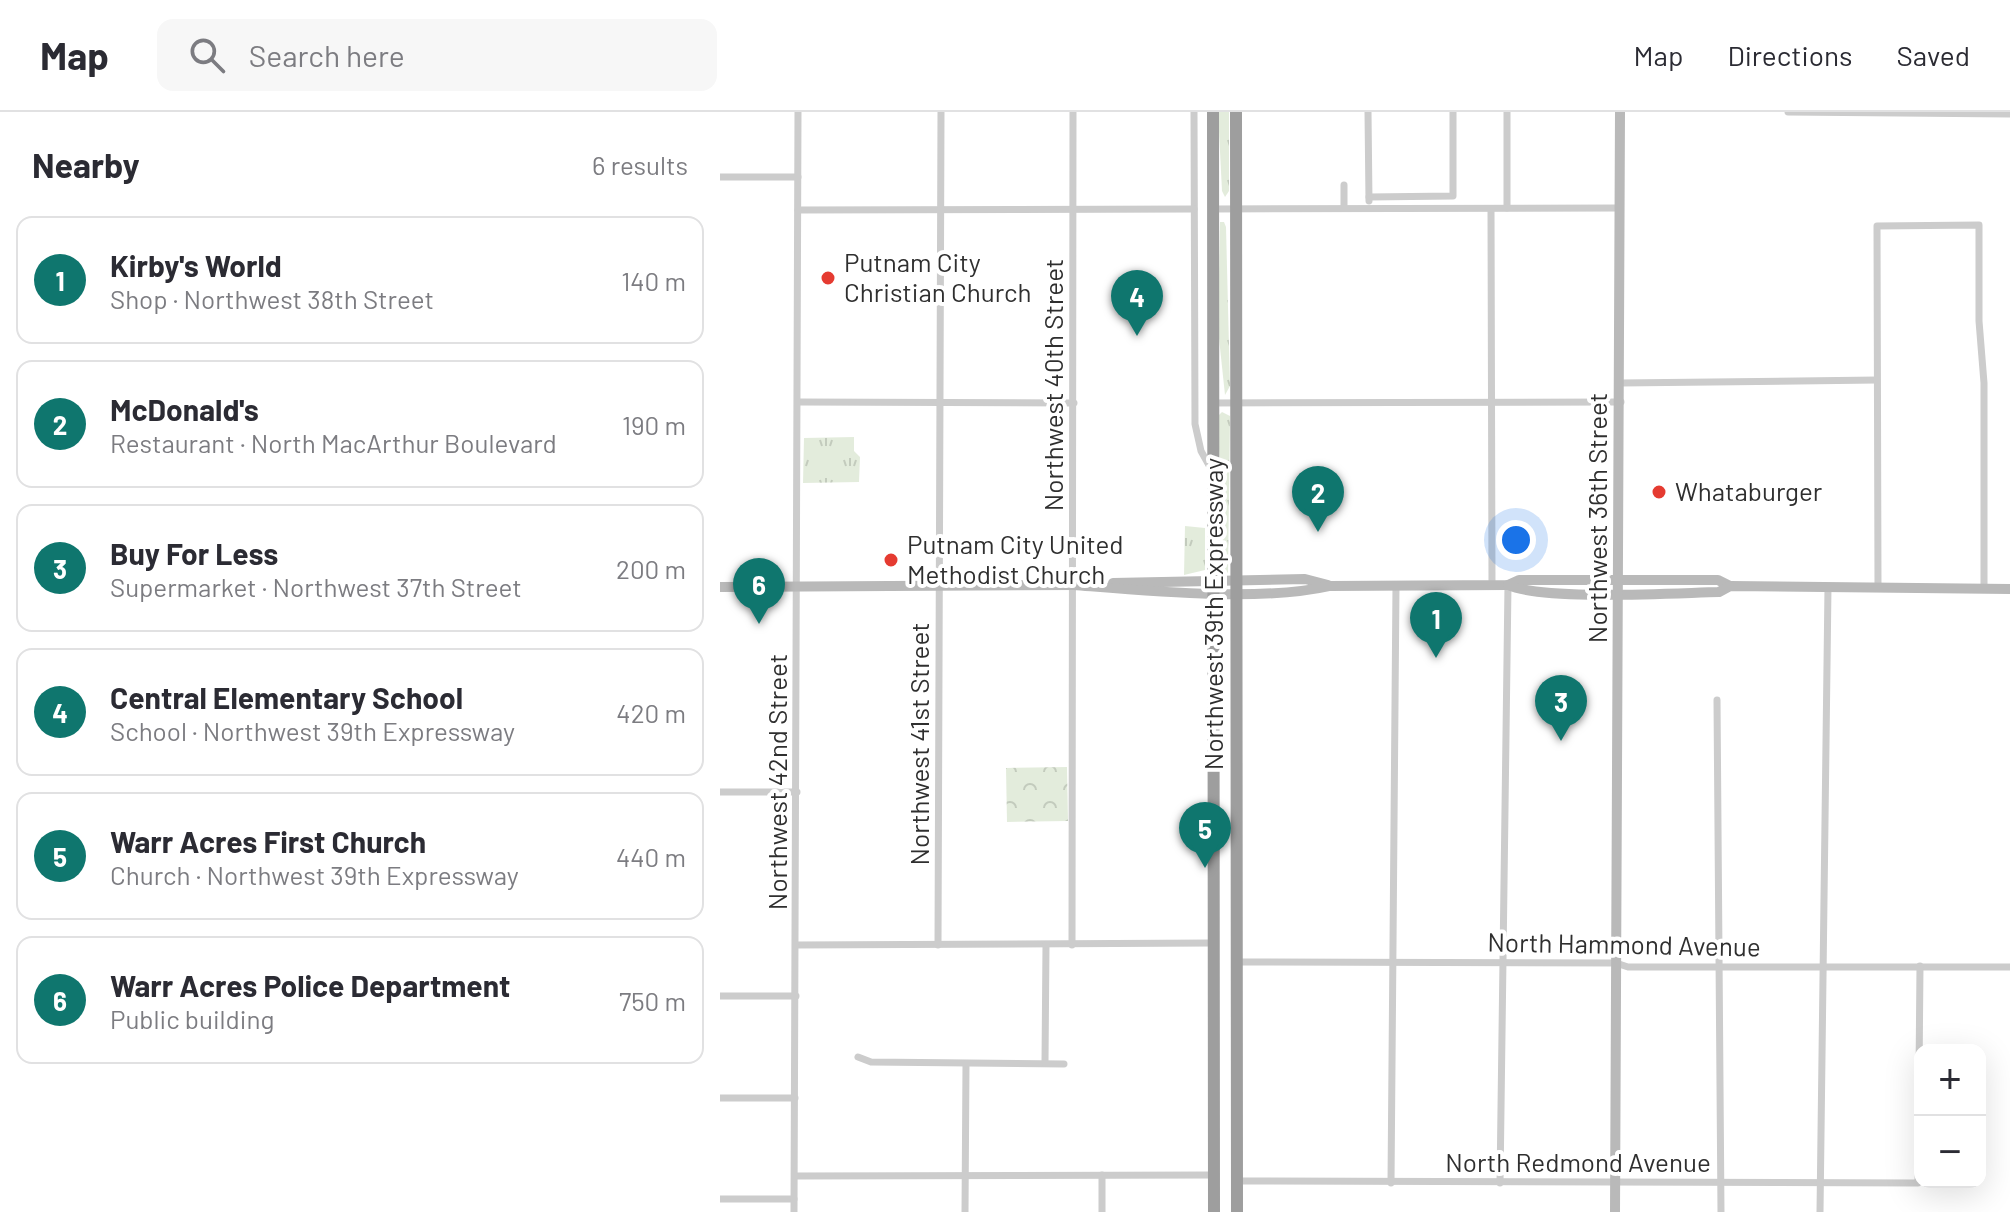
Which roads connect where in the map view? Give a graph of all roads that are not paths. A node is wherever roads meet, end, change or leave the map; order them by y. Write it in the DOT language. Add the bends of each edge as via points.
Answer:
graph roads {
  1 [pos="798,112"];
  2 [pos="941,112"];
  3 [pos="1073,112"];
  4 [pos="1194,112"];
  5 [pos="1213,112"];
  6 [pos="1236,112"];
  7 [pos="1368,112"];
  8 [pos="1453,112"];
  9 [pos="1507,112"];
  10 [pos="1620,112"];
  11 [pos="1788,112"];
  12 [pos="2010,114"];
  13 [pos="720,177"];
  14 [pos="798,177"];
  15 [pos="1344,185"];
  16 [pos="1453,196"];
  17 [pos="1369,197"];
  18 [pos="1344,208"];
  19 [pos="1369,208"];
  20 [pos="1507,208"];
  21 [pos="1620,208"];
  22 [pos="940,209"];
  23 [pos="1074,209"];
  24 [pos="1194,209"];
  25 [pos="1214,209"];
  26 [pos="1236,209"];
  27 [pos="1453,209"];
  28 [pos="1491,209"];
  29 [pos="798,210"];
  30 [pos="1877,380"];
  31 [pos="1621,383"];
  32 [pos="799,402"];
  33 [pos="941,402"];
  34 [pos="1621,402"];
  35 [pos="1074,403"];
  36 [pos="1212,403"];
  37 [pos="1492,403"];
  38 [pos="1236,404"];
  39 [pos="1212,470"];
  40 [pos="1621,578"];
  41 [pos="1074,585"];
  42 [pos="1236,585"];
  43 [pos="1396,585"];
  44 [pos="1492,585"];
  45 [pos="1508,585"];
  46 [pos="799,586"];
  47 [pos="941,586"];
  48 [pos="1213,586"];
  49 [pos="1730,586"];
  50 [pos="720,587"];
  51 [pos="1828,587"];
  52 [pos="1878,588"];
  53 [pos="1984,588"];
  54 [pos="2010,589"];
  55 [pos="1621,592"];
  56 [pos="1717,700"];
  57 [pos="720,792"];
  58 [pos="797,792"];
  59 [pos="1213,943"];
  60 [pos="1236,943"];
  61 [pos="796,945"];
  62 [pos="938,945"];
  63 [pos="1046,945"];
  64 [pos="1072,945"];
  65 [pos="1213,962"];
  66 [pos="1237,962"];
  67 [pos="1393,962"];
  68 [pos="1503,963"];
  69 [pos="1616,963"];
  70 [pos="1920,966"];
  71 [pos="2010,967"];
  72 [pos="1721,968"];
  73 [pos="1823,969"];
  74 [pos="720,996"];
  75 [pos="796,996"];
  76 [pos="858,1057"];
  77 [pos="1045,1063"];
  78 [pos="966,1064"];
  79 [pos="1064,1064"];
  80 [pos="1214,1064"];
  81 [pos="1237,1065"];
  82 [pos="720,1098"];
  83 [pos="795,1098"];
  84 [pos="1102,1175"];
  85 [pos="1213,1175"];
  86 [pos="795,1176"];
  87 [pos="965,1176"];
  88 [pos="1237,1181"];
  89 [pos="1820,1182"];
  90 [pos="1391,1183"];
  91 [pos="1500,1183"];
  92 [pos="1722,1183"];
  93 [pos="1615,1184"];
  94 [pos="720,1199"];
  95 [pos="794,1199"];
  96 [pos="794,1212"];
  97 [pos="965,1212"];
  98 [pos="1102,1212"];
  99 [pos="1214,1212"];
  100 [pos="1237,1212"];
  101 [pos="1615,1212"];
  102 [pos="1721,1212"];
  103 [pos="1820,1212"];
  1 -- 14 [label="street, Northwest 42nd Street"];
  2 -- 22 [label="street, Northwest 41st Street"];
  3 -- 23 [label="street, Northwest 40th Street"];
  4 -- 24 [label="street, Northwest 39th Expressway"];
  5 -- 25 [label="highway, Northwest 39th Expressway"];
  6 -- 26 [label="highway, Northwest 39th Expressway"];
  7 -- 17 [label="street"];
  8 -- 16 [label="street"];
  9 -- 20 [label="street"];
  10 -- 21 [label="main road, Northwest 36th Street"];
  11 -- 12 [label="street"];
  13 -- 14 [label="street"];
  14 -- 29 [label="street, Northwest 42nd Street"];
  15 -- 18 [label="street"];
  16 -- 17 [label="street"];
  16 -- 27 [label="street"];
  17 -- 19 [label="street"];
  18 -- 19 [label="street"];
  18 -- 26 [label="street"];
  19 -- 27 [label="street"];
  20 -- 21 [label="street"];
  20 -- 28 [label="street"];
  21 -- 31 [label="main road, Northwest 36th Street"];
  22 -- 23 [label="street"];
  22 -- 29 [label="street"];
  22 -- 33 [label="street, Northwest 41st Street"];
  23 -- 24 [label="street"];
  23 -- 35 [label="street, Northwest 40th Street"];
  24 -- 39 [label="street, Northwest 39th Expressway" via="1195,424"];
  25 -- 26 [label="street"];
  25 -- 36 [label="highway, Northwest 39th Expressway"];
  26 -- 38 [label="highway, Northwest 39th Expressway"];
  27 -- 28 [label="street"];
  28 -- 37 [label="street"];
  29 -- 32 [label="street, Northwest 42nd Street"];
  30 -- 31 [label="street"];
  30 -- 52 [label="street"];
  30 -- 53 [label="street" via="1877,226 1979,225"];
  31 -- 34 [label="main road, Northwest 36th Street"];
  32 -- 33 [label="street"];
  32 -- 46 [label="street, Northwest 42nd Street"];
  33 -- 35 [label="street"];
  33 -- 47 [label="street, Northwest 41st Street"];
  34 -- 37 [label="street"];
  34 -- 40 [label="main road, Northwest 36th Street"];
  35 -- 41 [label="street, Northwest 40th Street"];
  36 -- 38 [label="street"];
  36 -- 39 [label="highway, Northwest 39th Expressway"];
  37 -- 38 [label="street"];
  37 -- 44 [label="street"];
  38 -- 42 [label="highway, Northwest 39th Expressway"];
  39 -- 48 [label="highway, Northwest 39th Expressway"];
  40 -- 45 [label="main road" via="1519,580"];
  40 -- 49 [label="main road" via="1718,580"];
  40 -- 55 [label="main road, Northwest 36th Street"];
  41 -- 47 [label="main road"];
  41 -- 48 [label="main road"];
  41 -- 64 [label="street, Northwest 40th Street"];
  42 -- 43 [label="main road" via="1305,592 1330,586"];
  42 -- 48 [label="main road"];
  42 -- 60 [label="highway, Northwest 39th Expressway"];
  43 -- 44 [label="main road"];
  43 -- 67 [label="street"];
  44 -- 45 [label="main road"];
  45 -- 55 [label="main road" via="1520,591"];
  45 -- 68 [label="street"];
  46 -- 47 [label="main road"];
  46 -- 50 [label="main road"];
  46 -- 58 [label="street, Northwest 42nd Street"];
  47 -- 62 [label="street, Northwest 41st Street"];
  48 -- 59 [label="highway, Northwest 39th Expressway"];
  49 -- 51 [label="main road"];
  49 -- 55 [label="main road" via="1719,592"];
  51 -- 52 [label="main road"];
  51 -- 73 [label="street"];
  52 -- 53 [label="main road"];
  53 -- 54 [label="main road"];
  55 -- 69 [label="main road, Northwest 36th Street"];
  56 -- 72 [label="street"];
  57 -- 58 [label="street"];
  58 -- 61 [label="street, Northwest 42nd Street"];
  59 -- 60 [label="highway"];
  59 -- 64 [label="street"];
  59 -- 65 [label="highway, Northwest 39th Expressway"];
  60 -- 66 [label="highway, Northwest 39th Expressway"];
  61 -- 62 [label="street"];
  61 -- 75 [label="street, Northwest 42nd Street"];
  62 -- 63 [label="street"];
  63 -- 64 [label="street"];
  63 -- 77 [label="street"];
  65 -- 66 [label="highway"];
  65 -- 80 [label="highway, Northwest 39th Expressway"];
  66 -- 67 [label="street, North Hammond Avenue"];
  66 -- 81 [label="highway, Northwest 39th Expressway"];
  67 -- 68 [label="street, North Hammond Avenue"];
  67 -- 90 [label="street"];
  68 -- 69 [label="street, North Hammond Avenue"];
  68 -- 91 [label="street"];
  69 -- 72 [label="street, North Hammond Avenue"];
  69 -- 93 [label="main road, Northwest 36th Street"];
  70 -- 71 [label="street, North Hammond Avenue"];
  70 -- 73 [label="street, North Hammond Avenue"];
  70 -- 89 [label="street, North Redmond Avenue" via="1918,1183"];
  72 -- 73 [label="street, North Hammond Avenue"];
  72 -- 92 [label="street"];
  73 -- 89 [label="street"];
  74 -- 75 [label="street"];
  75 -- 83 [label="street, Northwest 42nd Street"];
  76 -- 78 [label="street" via="871,1062"];
  77 -- 78 [label="street"];
  77 -- 79 [label="street"];
  78 -- 87 [label="street"];
  80 -- 81 [label="highway"];
  80 -- 85 [label="highway, Northwest 39th Expressway"];
  81 -- 88 [label="highway, Northwest 39th Expressway"];
  82 -- 83 [label="street"];
  83 -- 86 [label="street, Northwest 42nd Street"];
  84 -- 85 [label="street"];
  84 -- 87 [label="street"];
  84 -- 98 [label="street"];
  85 -- 88 [label="highway"];
  85 -- 99 [label="highway, Northwest 39th Expressway"];
  86 -- 87 [label="street"];
  86 -- 95 [label="street, Northwest 42nd Street"];
  87 -- 97 [label="street"];
  88 -- 90 [label="street, North Redmond Avenue"];
  88 -- 100 [label="highway, Northwest 39th Expressway"];
  89 -- 92 [label="street, North Redmond Avenue"];
  89 -- 103 [label="street"];
  90 -- 91 [label="street, North Redmond Avenue"];
  91 -- 93 [label="street, North Redmond Avenue"];
  92 -- 93 [label="street, North Redmond Avenue"];
  92 -- 102 [label="street"];
  93 -- 101 [label="main road, Northwest 36th Street"];
  94 -- 95 [label="street"];
  95 -- 96 [label="street, Northwest 42nd Street"];
}
